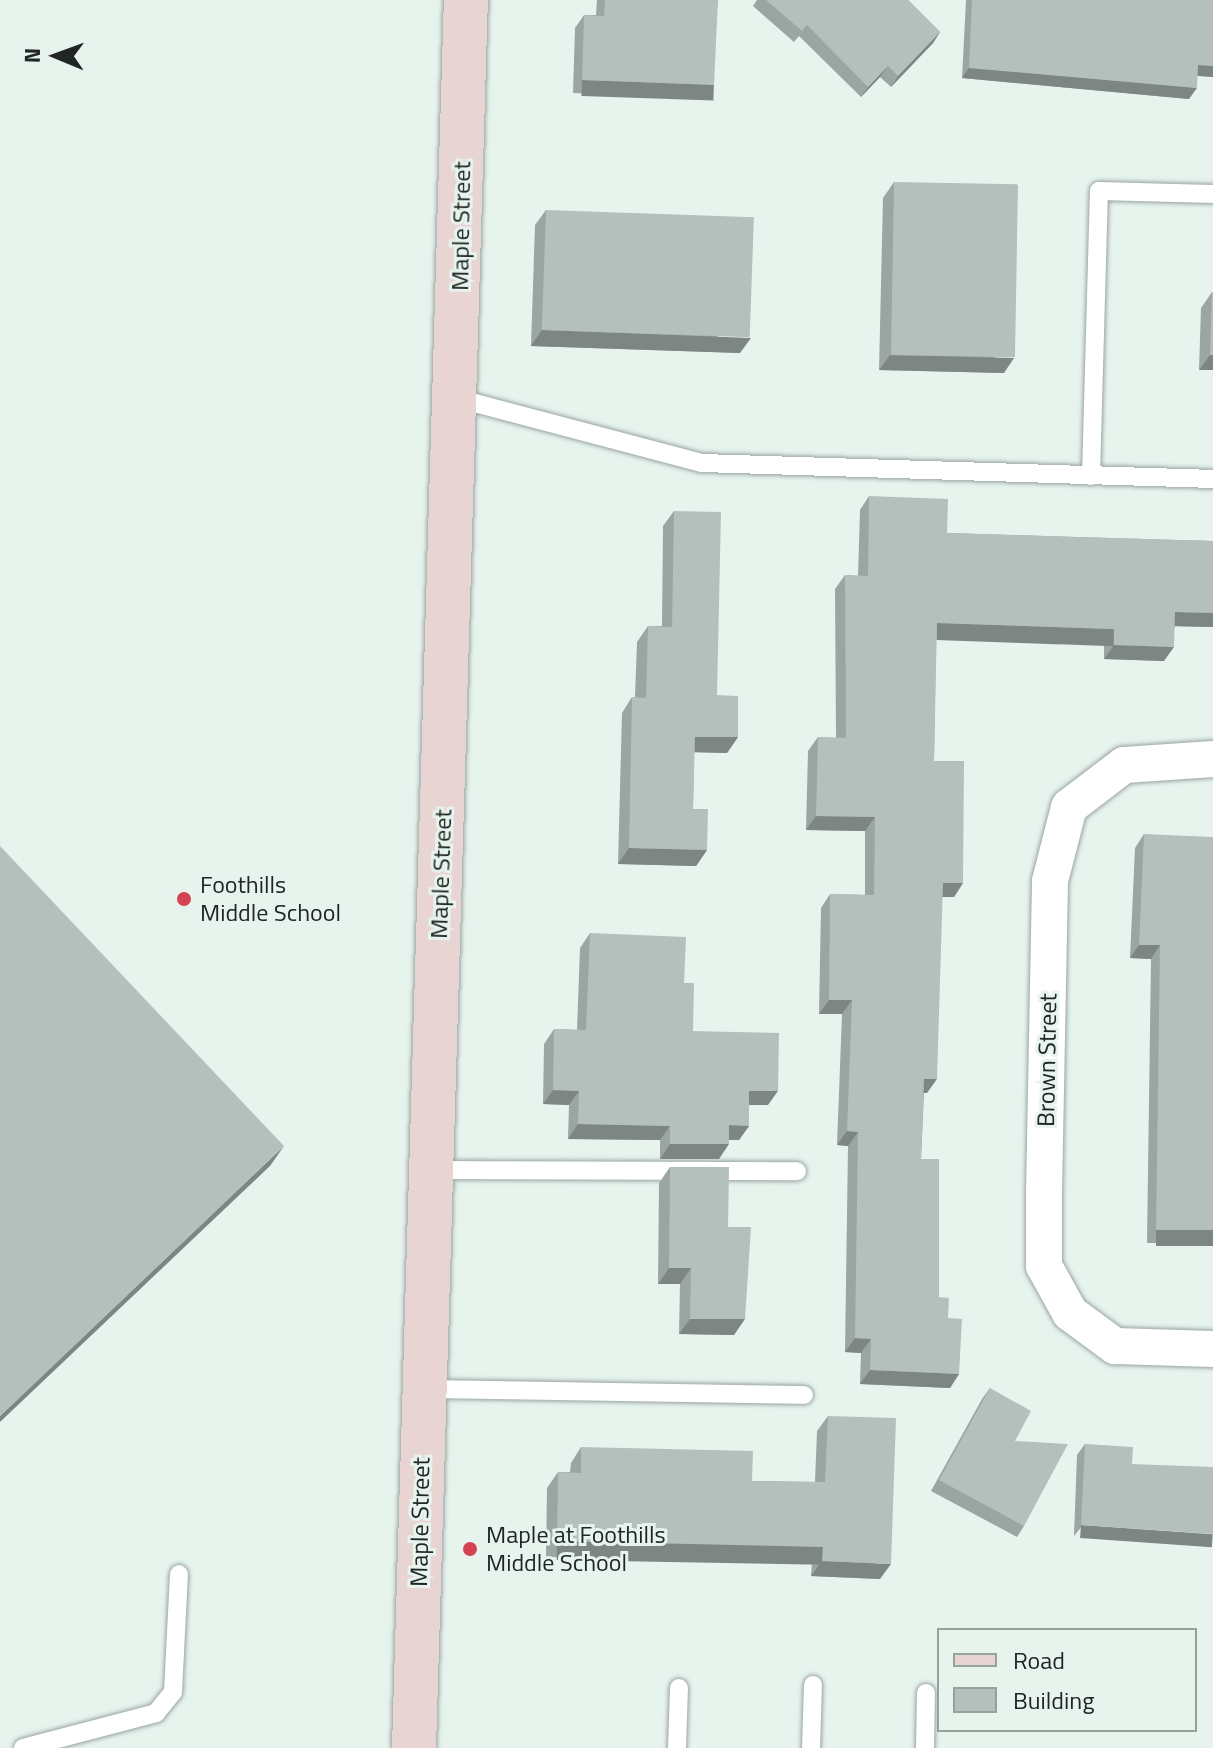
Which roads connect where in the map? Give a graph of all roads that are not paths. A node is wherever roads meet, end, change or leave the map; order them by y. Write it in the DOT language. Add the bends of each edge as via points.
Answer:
graph roads {
  1 [pos="466,0"];
  2 [pos="1213,194"];
  3 [pos="456,398"];
  4 [pos="1091,476"];
  5 [pos="1213,479"];
  6 [pos="1213,759"];
  7 [pos="431,1170"];
  8 [pos="797,1171"];
  9 [pos="1213,1349"];
  10 [pos="423,1389"];
  11 [pos="804,1395"];
  12 [pos="179,1574"];
  13 [pos="813,1685"];
  14 [pos="679,1688"];
  15 [pos="926,1693"];
  16 [pos="23,1748"];
  17 [pos="414,1748"];
  18 [pos="677,1748"];
  19 [pos="811,1748"];
  20 [pos="925,1748"];
  1 -- 3 [label="street, Maple Street"];
  2 -- 4 [label="lane" via="1099,191"];
  3 -- 4 [label="lane" via="702,463"];
  3 -- 7 [label="street, Maple Street"];
  4 -- 5 [label="lane"];
  6 -- 9 [label="street, Brown Street" via="1124,765 1069,807 1050,881 1044,1192 1044,1266 1070,1313 1115,1346"];
  7 -- 8 [label="lane"];
  7 -- 10 [label="street, Maple Street"];
  10 -- 11 [label="lane"];
  10 -- 17 [label="street, Maple Street"];
  12 -- 16 [label="lane" via="173,1692 156,1713"];
  13 -- 19 [label="lane"];
  14 -- 18 [label="lane"];
  15 -- 20 [label="lane"];
}
